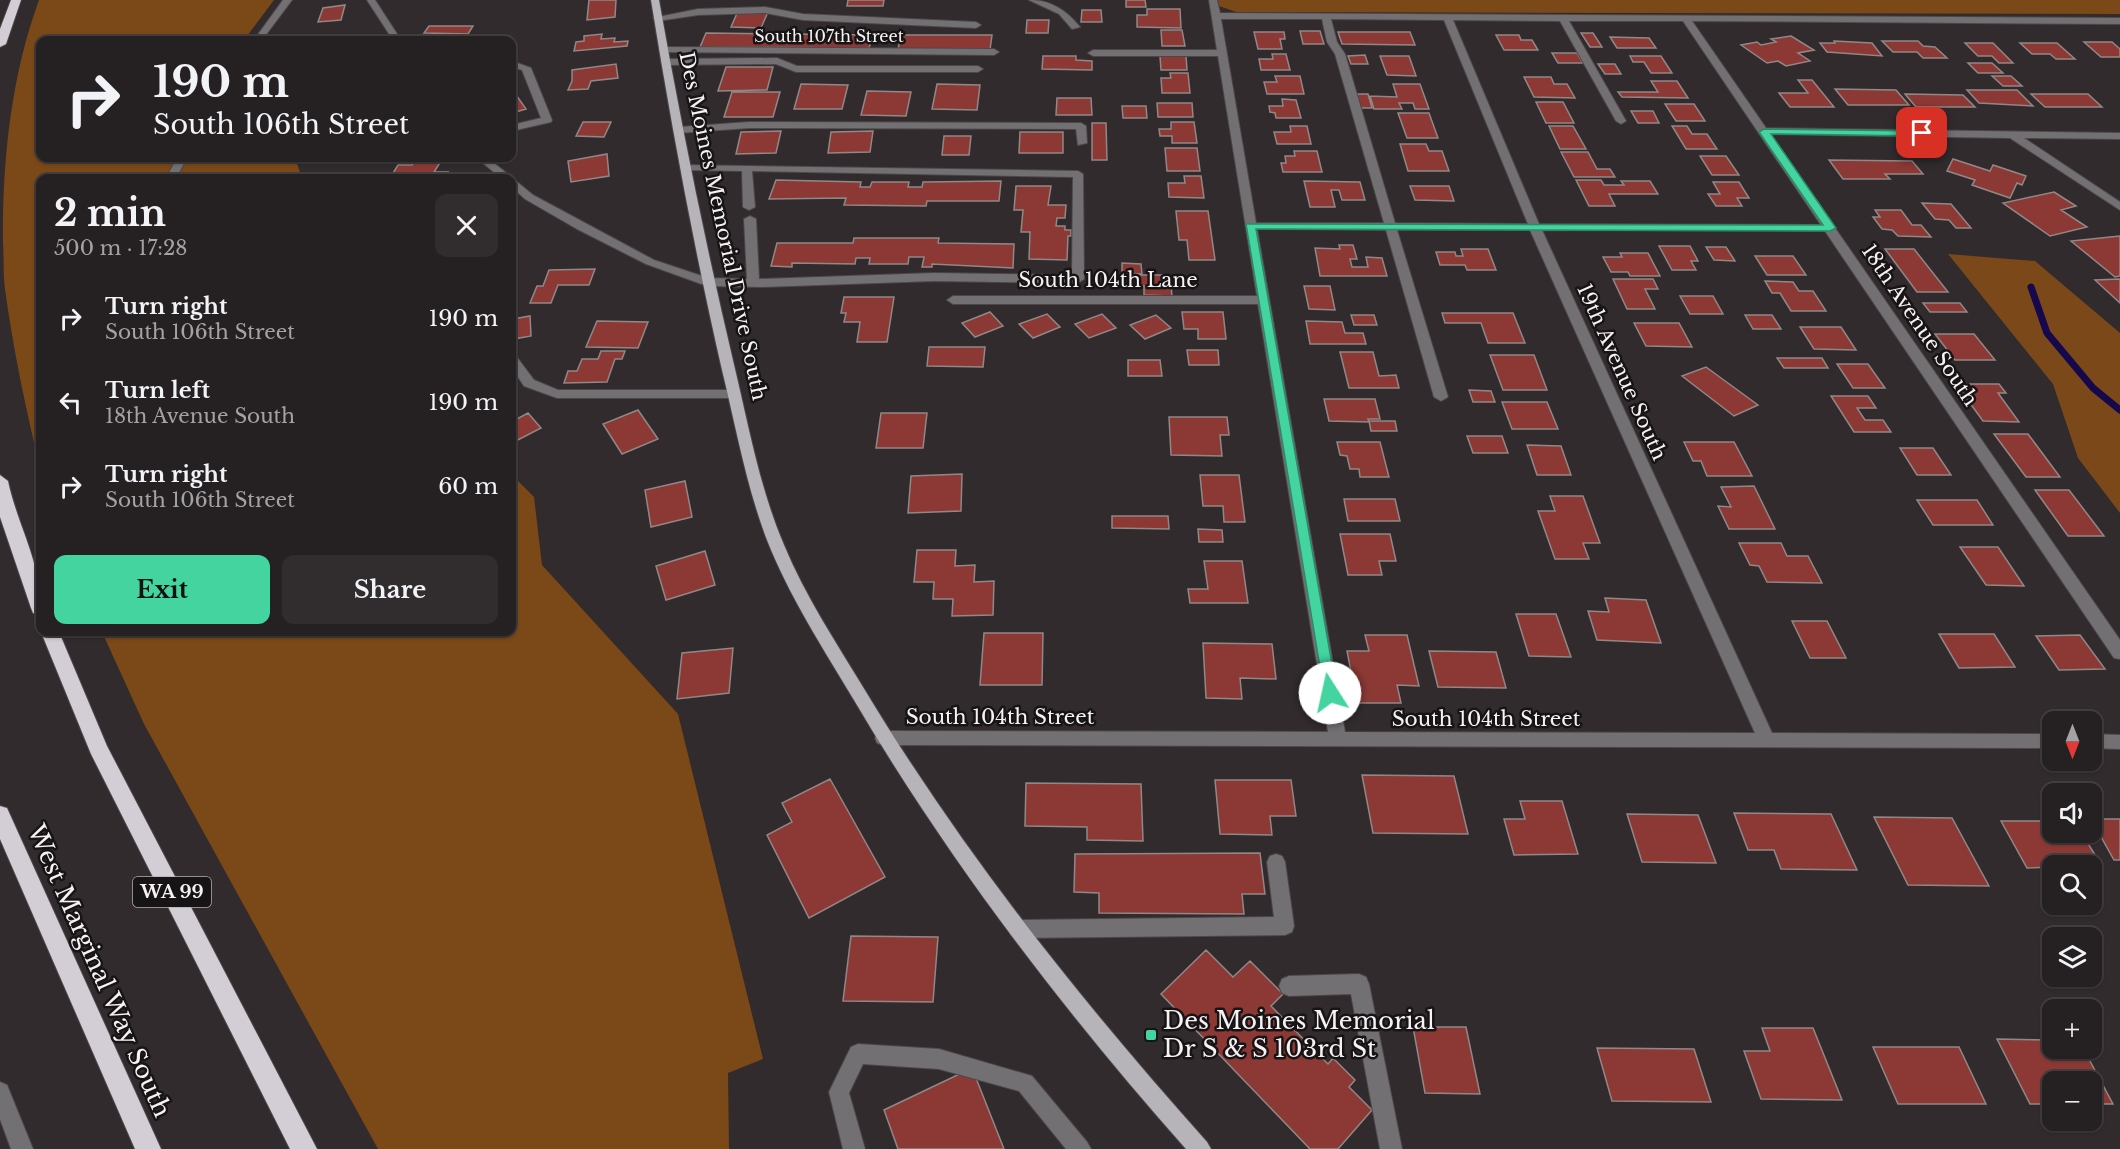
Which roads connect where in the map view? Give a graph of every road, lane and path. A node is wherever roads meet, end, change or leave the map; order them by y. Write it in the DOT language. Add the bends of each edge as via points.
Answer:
graph roads {
  1 [pos="16,0"];
  2 [pos="288,0"];
  3 [pos="371,0"];
  4 [pos="655,0"];
  5 [pos="1033,0"];
  6 [pos="1213,0"];
  7 [pos="1217,16"];
  8 [pos="1326,16"];
  9 [pos="1447,17"];
  10 [pos="658,18"];
  11 [pos="1563,18"];
  12 [pos="1686,19"];
  13 [pos="2120,21"];
  14 [pos="976,25"];
  15 [pos="1075,27"];
  16 [pos="261,36"];
  17 [pos="394,36"];
  18 [pos="0,44"];
  19 [pos="664,50"];
  20 [pos="993,52"];
  21 [pos="1093,53"];
  22 [pos="1223,53"];
  23 [pos="666,62"];
  24 [pos="516,65"];
  25 [pos="978,69"];
  26 [pos="1621,121"];
  27 [pos="516,127"];
  28 [pos="679,130"];
  29 [pos="1764,132"];
  30 [pos="2013,135"];
  31 [pos="2120,136"];
  32 [pos="1082,143"];
  33 [pos="487,162"];
  34 [pos="686,167"];
  35 [pos="747,169"];
  36 [pos="502,174"];
  37 [pos="516,185"];
  38 [pos="2120,207"];
  39 [pos="1250,226"];
  40 [pos="1389,227"];
  41 [pos="1535,228"];
  42 [pos="1830,228"];
  43 [pos="707,282"];
  44 [pos="753,283"];
  45 [pos="953,300"];
  46 [pos="1263,300"];
  47 [pos="516,365"];
  48 [pos="734,394"];
  49 [pos="1441,397"];
  50 [pos="0,481"];
  51 [pos="36,596"];
  52 [pos="52,636"];
  53 [pos="2120,653"];
  54 [pos="883,738"];
  55 [pos="1338,739"];
  56 [pos="1767,741"];
  57 [pos="2042,741"];
  58 [pos="2102,741"];
  59 [pos="2120,742"];
  60 [pos="0,815"];
  61 [pos="1276,862"];
  62 [pos="1018,929"];
  63 [pos="1289,986"];
  64 [pos="0,1092"];
  65 [pos="22,1149"];
  66 [pos="148,1149"];
  67 [pos="304,1149"];
  68 [pos="854,1149"];
  69 [pos="1080,1149"];
  70 [pos="1200,1149"];
  71 [pos="1391,1149"];
  1 -- 18 [label="highway"];
  2 -- 16 [label="street"];
  3 -- 17 [label="street"];
  4 -- 10 [label="main road, Des Moines Memorial Drive South"];
  5 -- 15 [label="street" via="1062,12"];
  6 -- 7 [label="street"];
  7 -- 8 [label="street"];
  7 -- 22 [label="street"];
  8 -- 9 [label="street"];
  8 -- 40 [label="street"];
  9 -- 11 [label="street"];
  9 -- 41 [label="street, 19th Avenue South"];
  10 -- 14 [label="street" via="698,12 765,10 803,17"];
  10 -- 19 [label="main road, Des Moines Memorial Drive South"];
  11 -- 12 [label="street"];
  11 -- 26 [label="street"];
  12 -- 13 [label="street"];
  12 -- 29 [label="street, 18th Avenue South"];
  19 -- 20 [label="street, South 107th Street"];
  19 -- 23 [label="main road, Des Moines Memorial Drive South"];
  21 -- 22 [label="street"];
  22 -- 39 [label="street"];
  23 -- 25 [label="street" via="777,61 796,69"];
  23 -- 28 [label="main road, Des Moines Memorial Drive South"];
  24 -- 27 [label="street" via="526,68 546,120"];
  28 -- 32 [label="street" via="749,125 1081,126"];
  28 -- 34 [label="main road, Des Moines Memorial Drive South"];
  29 -- 30 [label="street"];
  29 -- 42 [label="street, 18th Avenue South"];
  30 -- 31 [label="street"];
  30 -- 38 [label="street"];
  33 -- 36 [label="street"];
  34 -- 35 [label="street"];
  34 -- 43 [label="main road, Des Moines Memorial Drive South"];
  35 -- 44 [label="street"];
  35 -- 44 [label="street" via="1078,174 1078,279 934,277"];
  37 -- 43 [label="street" via="581,227 650,262"];
  39 -- 40 [label="street"];
  39 -- 46 [label="street"];
  40 -- 41 [label="street"];
  40 -- 49 [label="street"];
  41 -- 42 [label="street"];
  41 -- 56 [label="street, 19th Avenue South"];
  42 -- 53 [label="street, 18th Avenue South"];
  43 -- 44 [label="street"];
  43 -- 48 [label="main road, Des Moines Memorial Drive South"];
  45 -- 46 [label="street, South 104th Lane"];
  46 -- 55 [label="street"];
  47 -- 48 [label="street" via="529,383 556,394"];
  48 -- 54 [label="main road, Des Moines Memorial Drive South" via="773,535 794,584"];
  50 -- 51 [label="highway"];
  52 -- 67 [label="highway, WA 99" via="98,748"];
  54 -- 55 [label="street, South 104th Street"];
  54 -- 62 [label="main road, Des Moines Memorial Drive South"];
  55 -- 56 [label="street, South 104th Street"];
  56 -- 57 [label="street, South 104th Street"];
  58 -- 59 [label="street"];
  60 -- 66 [label="highway, West Marginal Way South"];
  61 -- 62 [label="street" via="1286,926"];
  62 -- 70 [label="main road, Des Moines Memorial Drive South" via="1134,1077"];
  63 -- 71 [label="street" via="1359,984"];
  64 -- 65 [label="street"];
  68 -- 69 [label="street" via="838,1092 858,1054 939,1059 1025,1083"];
}
